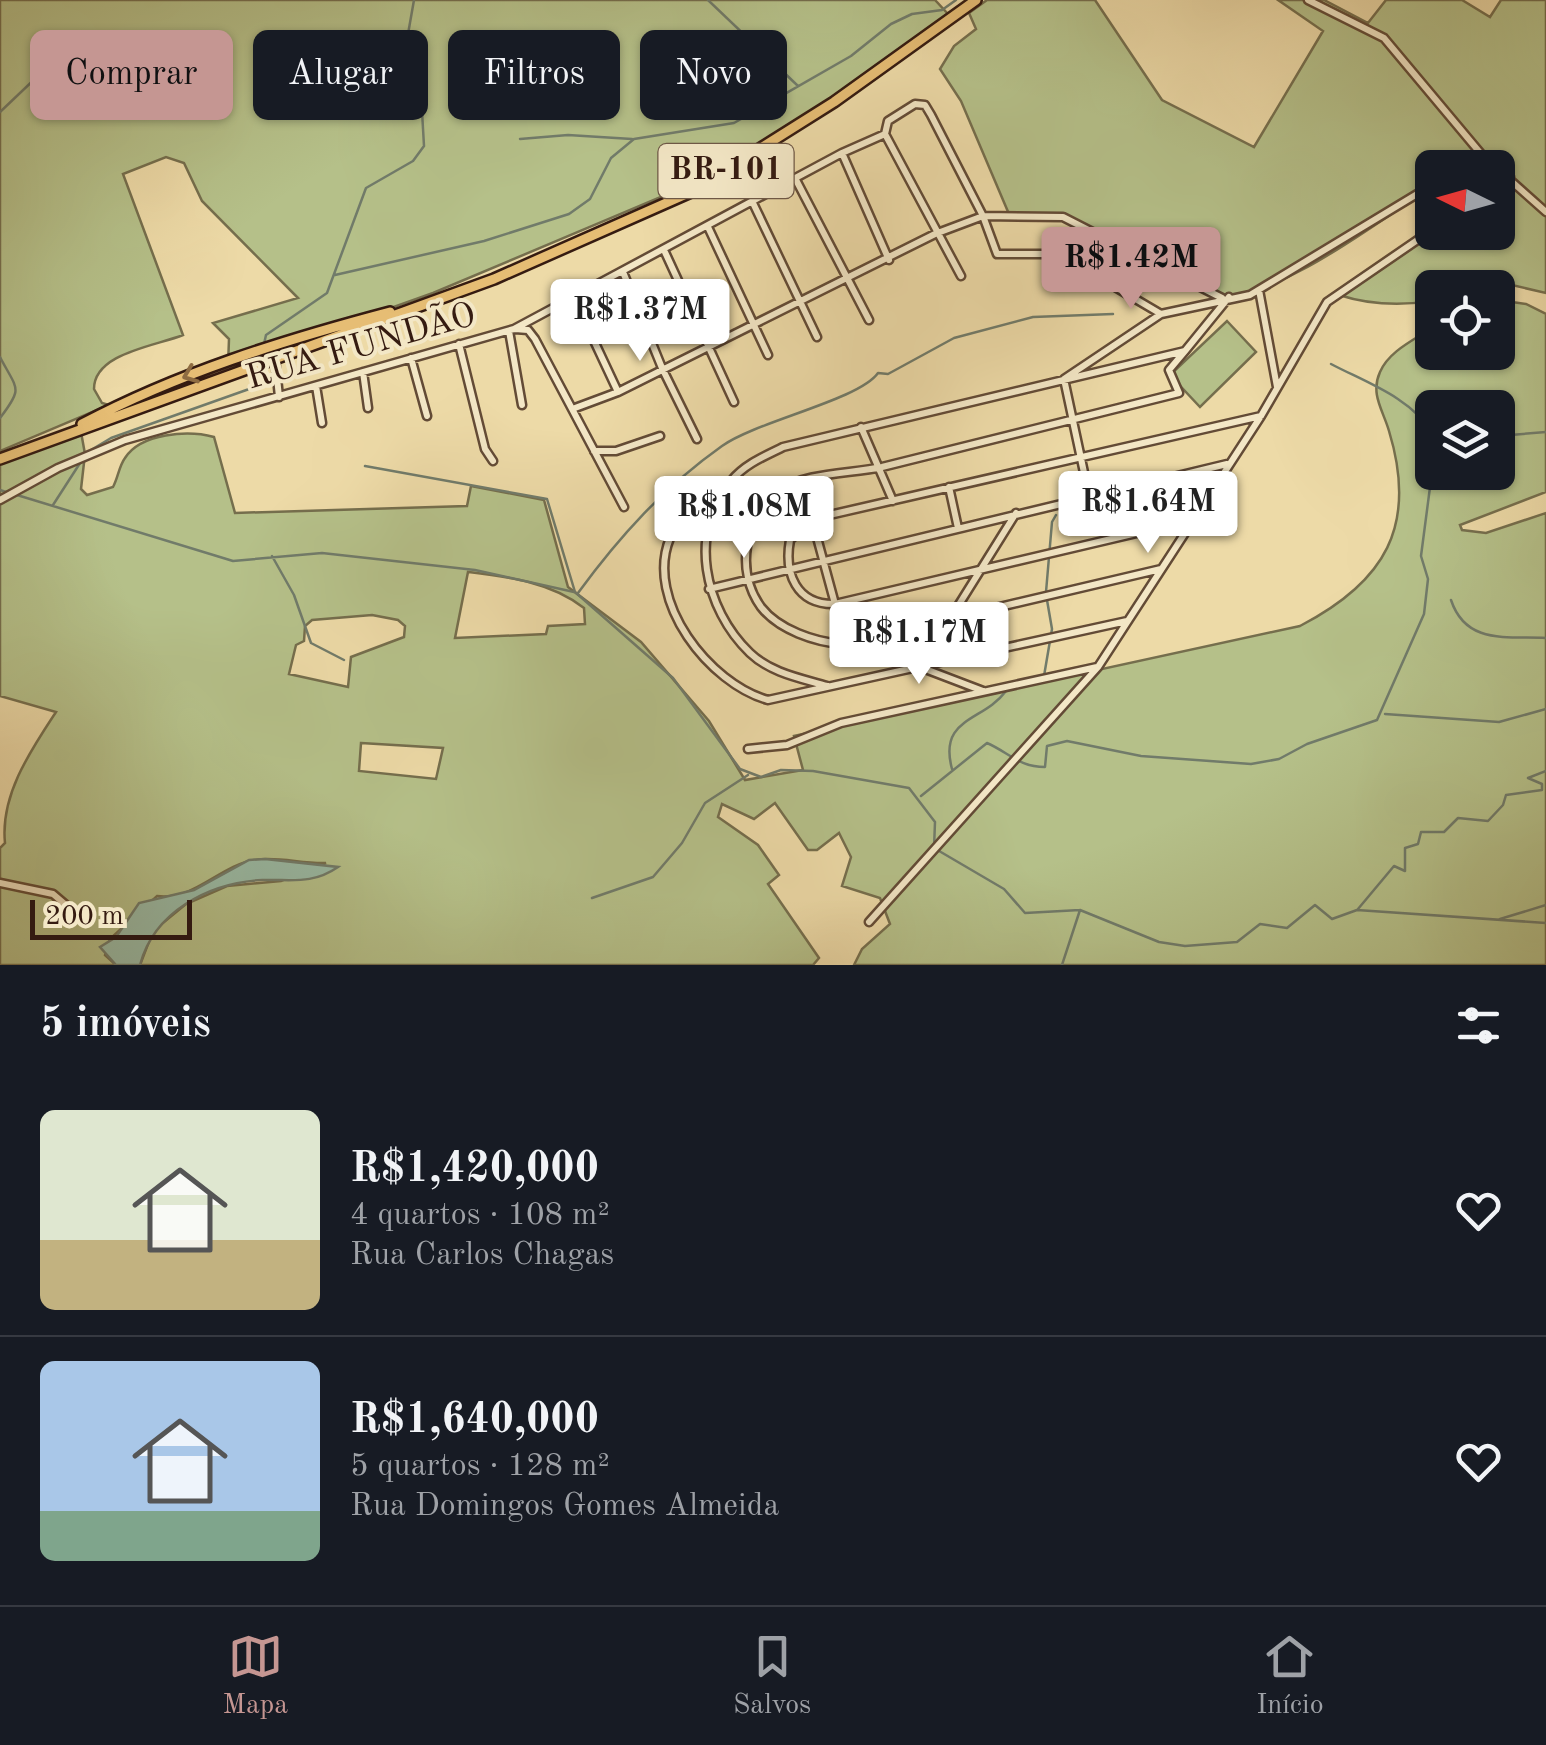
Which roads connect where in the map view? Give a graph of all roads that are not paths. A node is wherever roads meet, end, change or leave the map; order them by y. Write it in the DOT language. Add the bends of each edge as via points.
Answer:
graph roads {
  1 [pos="976,0"];
  2 [pos="1308,0"];
  3 [pos="885,132"];
  4 [pos="1478,150"];
  5 [pos="842,152"];
  6 [pos="795,178"];
  7 [pos="1515,183"];
  8 [pos="1415,195"];
  9 [pos="753,202"];
  10 [pos="1546,212"];
  11 [pos="984,216"];
  12 [pos="708,227"];
  13 [pos="934,234"];
  14 [pos="1415,242"];
  15 [pos="664,250"];
  16 [pos="889,260"];
  17 [pos="623,272"];
  18 [pos="961,276"];
  19 [pos="846,281"];
  20 [pos="1259,290"];
  21 [pos="451,296"];
  22 [pos="1225,297"];
  23 [pos="574,298"];
  24 [pos="797,303"];
  25 [pos="1161,314"];
  26 [pos="869,320"];
  27 [pos="753,322"];
  28 [pos="512,330"];
  29 [pos="817,337"];
  30 [pos="287,343"];
  31 [pos="459,343"];
  32 [pos="707,344"];
  33 [pos="1184,351"];
  34 [pos="768,355"];
  35 [pos="276,358"];
  36 [pos="411,358"];
  37 [pos="662,368"];
  38 [pos="363,372"];
  39 [pos="234,374"];
  40 [pos="1064,380"];
  41 [pos="316,386"];
  42 [pos="1277,387"];
  43 [pos="618,392"];
  44 [pos="279,397"];
  45 [pos="734,402"];
  46 [pos="522,405"];
  47 [pos="368,408"];
  48 [pos="575,408"];
  49 [pos="427,416"];
  50 [pos="1261,416"];
  51 [pos="1072,419"];
  52 [pos="322,423"];
  53 [pos="861,427"];
  54 [pos="660,436"];
  55 [pos="57,438"];
  56 [pos="697,438"];
  57 [pos="592,451"];
  58 [pos="1081,457"];
  59 [pos="0,459"];
  60 [pos="494,461"];
  61 [pos="1228,464"];
  62 [pos="878,468"];
  63 [pos="732,480"];
  64 [pos="950,487"];
  65 [pos="1089,496"];
  66 [pos="0,500"];
  67 [pos="893,502"];
  68 [pos="624,507"];
  69 [pos="1016,513"];
  70 [pos="812,519"];
  71 [pos="1192,520"];
  72 [pos="958,528"];
  73 [pos="824,561"];
  74 [pos="788,570"];
  75 [pos="981,570"];
  76 [pos="1160,570"];
  77 [pos="748,579"];
  78 [pos="709,589"];
  79 [pos="835,604"];
  80 [pos="948,621"];
  81 [pos="1128,621"];
  82 [pos="920,667"];
  83 [pos="1098,667"];
  84 [pos="827,686"];
  85 [pos="985,692"];
  86 [pos="748,749"];
  87 [pos="0,884"];
  88 [pos="73,911"];
  89 [pos="869,922"];
  1 -- 21 [label="main road, BR-101" via="834,102 691,192"];
  2 -- 4 [label="street" via="1384,38"];
  3 -- 5 [label="street, RUA FUNDÃO"];
  3 -- 11 [label="street, RUA FUNDÃO" via="888,121 925,105"];
  3 -- 13 [label="street"];
  5 -- 6 [label="street, RUA FUNDÃO"];
  5 -- 16 [label="street"];
  6 -- 9 [label="street, RUA FUNDÃO"];
  6 -- 19 [label="street"];
  7 -- 10 [label="street"];
  8 -- 20 [label="street"];
  9 -- 12 [label="street, RUA FUNDÃO"];
  9 -- 24 [label="street"];
  11 -- 13 [label="street"];
  11 -- 22 [label="street" via="1063,217"];
  11 -- 25 [label="street" via="997,254 1059,254"];
  12 -- 15 [label="street, RUA FUNDÃO"];
  12 -- 27 [label="street"];
  13 -- 16 [label="street"];
  13 -- 18 [label="street"];
  14 -- 42 [label="street" via="1327,302"];
  15 -- 17 [label="street, RUA FUNDÃO"];
  15 -- 32 [label="street"];
  16 -- 19 [label="street"];
  17 -- 23 [label="street, RUA FUNDÃO"];
  17 -- 37 [label="street"];
  19 -- 24 [label="street"];
  19 -- 26 [label="street"];
  20 -- 22 [label="street"];
  20 -- 42 [label="street"];
  21 -- 30 [label="main road"];
  21 -- 35 [label="main road, BR-101"];
  22 -- 25 [label="street"];
  22 -- 33 [label="street"];
  23 -- 28 [label="street, RUA FUNDÃO"];
  23 -- 43 [label="street"];
  24 -- 27 [label="street"];
  24 -- 29 [label="street"];
  25 -- 40 [label="street"];
  27 -- 32 [label="street"];
  27 -- 34 [label="street"];
  28 -- 31 [label="street, RUA FUNDÃO"];
  28 -- 46 [label="street"];
  28 -- 48 [label="street" via="528,330 536,338"];
  30 -- 39 [label="main road"];
  30 -- 55 [label="main road, one-way" via="133,397"];
  31 -- 36 [label="street, RUA FUNDÃO"];
  31 -- 60 [label="street" via="485,449"];
  32 -- 37 [label="street"];
  32 -- 45 [label="street"];
  33 -- 40 [label="street"];
  33 -- 51 [label="street" via="1169,370 1179,392"];
  35 -- 39 [label="main road, BR-101"];
  35 -- 44 [label="street"];
  36 -- 38 [label="street, RUA FUNDÃO"];
  36 -- 49 [label="street"];
  37 -- 43 [label="street"];
  37 -- 56 [label="street"];
  38 -- 41 [label="street, RUA FUNDÃO"];
  38 -- 47 [label="street"];
  39 -- 55 [label="main road, BR-101"];
  40 -- 51 [label="street"];
  40 -- 53 [label="street"];
  41 -- 44 [label="street, RUA FUNDÃO"];
  41 -- 52 [label="street"];
  42 -- 50 [label="street"];
  43 -- 48 [label="street"];
  44 -- 66 [label="street, RUA FUNDÃO" via="125,440"];
  48 -- 57 [label="street"];
  50 -- 58 [label="street"];
  50 -- 61 [label="street"];
  51 -- 58 [label="street"];
  51 -- 62 [label="street"];
  53 -- 62 [label="street"];
  53 -- 63 [label="street" via="783,447"];
  54 -- 57 [label="street" via="616,451"];
  55 -- 59 [label="main road, BR-101"];
  57 -- 68 [label="street"];
  58 -- 64 [label="street"];
  58 -- 65 [label="street"];
  61 -- 65 [label="street"];
  61 -- 71 [label="street"];
  62 -- 67 [label="street"];
  62 -- 77 [label="street" via="792,483 777,493 750,532"];
  63 -- 78 [label="street" via="710,529 704,563"];
  63 -- 84 [label="street" via="668,540 668,592 680,622 727,681 756,696 768,700"];
  64 -- 67 [label="street"];
  64 -- 72 [label="street"];
  65 -- 69 [label="street"];
  67 -- 70 [label="street"];
  69 -- 72 [label="street"];
  69 -- 75 [label="street"];
  70 -- 73 [label="street"];
  70 -- 74 [label="street" via="790,540"];
  71 -- 75 [label="street"];
  71 -- 76 [label="street"];
  72 -- 73 [label="street"];
  73 -- 74 [label="street"];
  73 -- 79 [label="street"];
  74 -- 77 [label="street"];
  74 -- 79 [label="street" via="804,595"];
  75 -- 79 [label="street"];
  75 -- 80 [label="street"];
  76 -- 80 [label="street"];
  76 -- 81 [label="street"];
  77 -- 78 [label="street"];
  77 -- 80 [label="street" via="773,620 830,643"];
  78 -- 84 [label="street" via="752,654 782,674"];
  80 -- 82 [label="street"];
  81 -- 82 [label="street"];
  81 -- 83 [label="street"];
  82 -- 84 [label="street"];
  82 -- 85 [label="street"];
  83 -- 85 [label="street"];
  83 -- 89 [label="street"];
  85 -- 86 [label="street" via="841,723 787,745"];
  87 -- 88 [label="street" via="53,894"];
}
